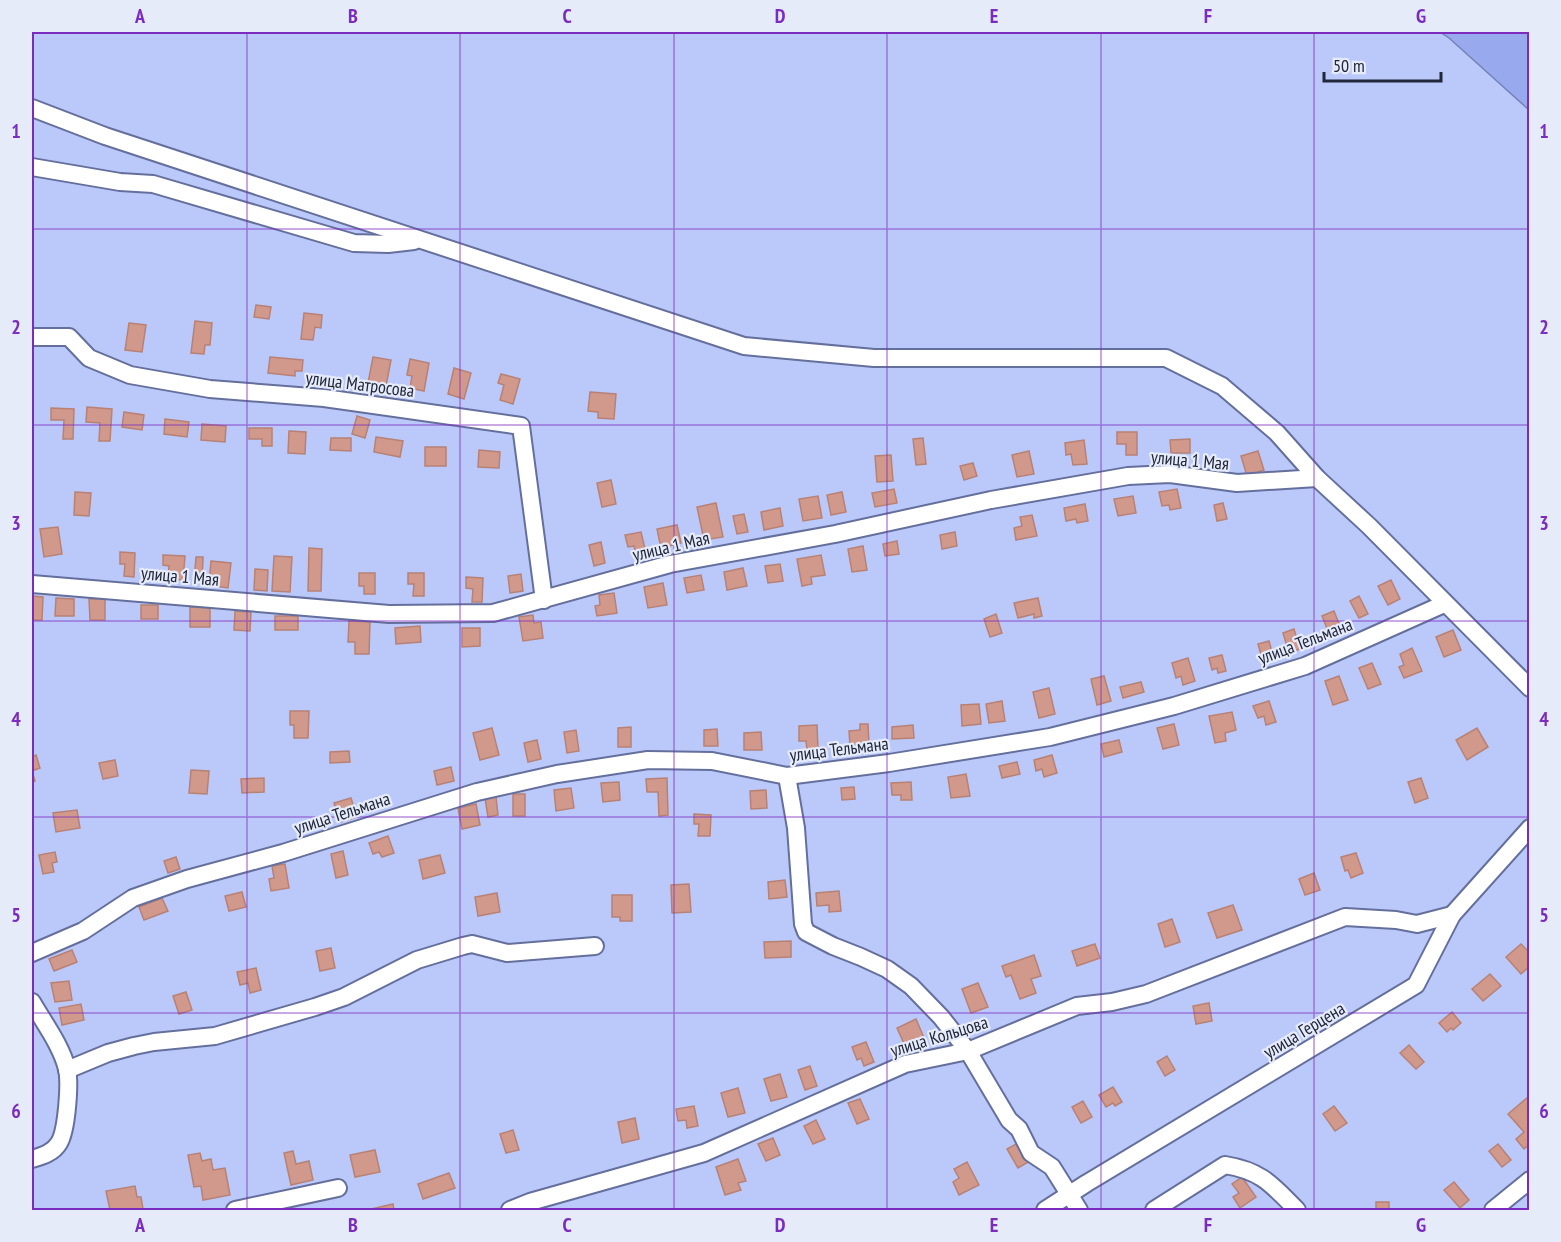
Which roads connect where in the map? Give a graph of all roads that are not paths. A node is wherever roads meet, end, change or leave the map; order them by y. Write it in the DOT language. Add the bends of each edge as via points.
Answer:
graph roads {
  1 [pos="32,108"];
  2 [pos="32,167"];
  3 [pos="421,241"];
  4 [pos="32,337"];
  5 [pos="1317,478"];
  6 [pos="32,584"];
  7 [pos="544,600"];
  8 [pos="1444,604"];
  9 [pos="1530,688"];
  10 [pos="788,776"];
  11 [pos="1530,828"];
  12 [pos="1452,915"];
  13 [pos="595,946"];
  14 [pos="32,953"];
  15 [pos="32,1002"];
  16 [pos="968,1052"];
  17 [pos="67,1070"];
  18 [pos="32,1159"];
  19 [pos="1530,1180"];
  20 [pos="338,1188"];
  21 [pos="1070,1194"];
  22 [pos="235,1210"];
  23 [pos="510,1210"];
  24 [pos="1045,1210"];
  25 [pos="1079,1210"];
  26 [pos="1154,1210"];
  27 [pos="1297,1210"];
  28 [pos="1493,1210"];
  1 -- 3 [label="street"];
  2 -- 3 [label="street" via="120,182 153,183 354,243"];
  3 -- 5 [label="street" via="744,346 874,358 1166,358 1222,386 1276,433"];
  4 -- 7 [label="street, улица Матросова" via="69,337 89,358 141,377 210,389 324,398 521,426"];
  5 -- 7 [label="street, улица 1 Мая" via="1237,483 1170,474 1128,476 670,564"];
  5 -- 8 [label="street"];
  6 -- 7 [label="street, улица 1 Мая" via="389,614 493,612"];
  8 -- 9 [label="street"];
  8 -- 10 [label="street, улица Тельмана" via="1305,666 1174,706 1050,737"];
  10 -- 14 [label="street, улица Тельмана" via="712,761 648,760 477,792 133,898 83,931"];
  10 -- 16 [label="street" via="806,932 887,969 910,986"];
  11 -- 12 [label="street, улица Герцена"];
  12 -- 16 [label="street, улица Кольцова" via="1417,924 1345,917 1146,994 1077,1006"];
  12 -- 21 [label="street, улица Герцена" via="1416,985"];
  13 -- 17 [label="street" via="507,953 472,944 463,946 417,960 344,997 315,1007 215,1036 134,1046"];
  15 -- 17 [label="street"];
  16 -- 21 [label="street" via="1031,1153 1052,1167"];
  16 -- 23 [label="street, улица Кольцова" via="905,1064 704,1153"];
  17 -- 18 [label="street" via="65,1124 60,1143 49,1153"];
  19 -- 28 [label="street"];
  20 -- 22 [label="street"];
  21 -- 24 [label="street, улица Герцена"];
  21 -- 25 [label="street"];
  26 -- 27 [label="street" via="1225,1165 1246,1168 1266,1179"];
}
